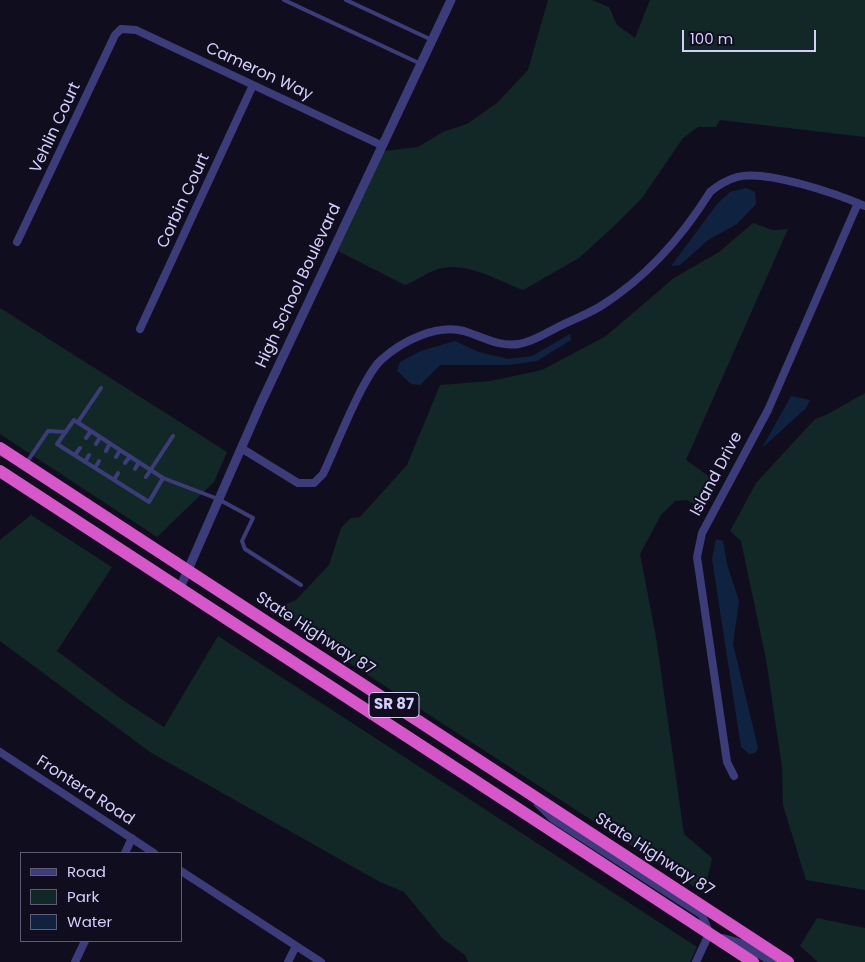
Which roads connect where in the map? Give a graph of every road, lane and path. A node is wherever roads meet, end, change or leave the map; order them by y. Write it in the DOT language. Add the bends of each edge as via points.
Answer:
graph roads {
  1 [pos="284,0"];
  2 [pos="346,0"];
  3 [pos="451,0"];
  4 [pos="124,29"];
  5 [pos="432,40"];
  6 [pos="421,64"];
  7 [pos="253,85"];
  8 [pos="381,146"];
  9 [pos="861,204"];
  10 [pos="18,242"];
  11 [pos="140,328"];
  12 [pos="101,388"];
  13 [pos="78,422"];
  14 [pos="91,431"];
  15 [pos="66,432"];
  16 [pos="173,436"];
  17 [pos="100,437"];
  18 [pos="86,438"];
  19 [pos="110,443"];
  20 [pos="96,444"];
  21 [pos="0,448"];
  22 [pos="80,448"];
  23 [pos="241,448"];
  24 [pos="120,450"];
  25 [pos="106,451"];
  26 [pos="75,455"];
  27 [pos="89,455"];
  28 [pos="130,456"];
  29 [pos="116,457"];
  30 [pos="99,461"];
  31 [pos="85,462"];
  32 [pos="139,462"];
  33 [pos="125,463"];
  34 [pos="26,465"];
  35 [pos="95,468"];
  36 [pos="109,468"];
  37 [pos="135,469"];
  38 [pos="151,470"];
  39 [pos="0,471"];
  40 [pos="118,473"];
  41 [pos="104,474"];
  42 [pos="146,477"];
  43 [pos="163,478"];
  44 [pos="114,480"];
  45 [pos="128,480"];
  46 [pos="124,486"];
  47 [pos="140,487"];
  48 [pos="136,493"];
  49 [pos="218,499"];
  50 [pos="189,571"];
  51 [pos="301,585"];
  52 [pos="180,588"];
  53 [pos="0,752"];
  54 [pos="734,776"];
  55 [pos="523,789"];
  56 [pos="132,838"];
  57 [pos="125,852"];
  58 [pos="153,852"];
  59 [pos="182,872"];
  60 [pos="709,934"];
  61 [pos="85,942"];
  62 [pos="296,946"];
  63 [pos="75,962"];
  64 [pos="288,962"];
  65 [pos="321,962"];
  66 [pos="696,962"];
  67 [pos="753,962"];
  68 [pos="772,962"];
  69 [pos="788,962"];
  1 -- 6 [label="lane"];
  2 -- 5 [label="lane"];
  3 -- 5 [label="street, High School Boulevard"];
  4 -- 7 [label="street, Cameron Way" via="136,30"];
  4 -- 10 [label="street, Vehlin Court" via="115,35"];
  5 -- 6 [label="street, High School Boulevard"];
  6 -- 8 [label="street, High School Boulevard"];
  7 -- 8 [label="street, Cameron Way"];
  7 -- 11 [label="street, Corbin Court"];
  8 -- 23 [label="street, High School Boulevard"];
  9 -- 23 [label="street" via="828,190 758,176 738,176 710,192 680,234 643,275 592,310 520,344 500,344 454,329 438,330 394,350 380,361 370,376 323,474 314,483 298,482"];
  9 -- 54 [label="street, Island Drive" via="780,385 702,533 698,557 727,762"];
  12 -- 13 [label="lane"];
  13 -- 14 [label="lane"];
  13 -- 15 [label="lane" via="74,420"];
  14 -- 17 [label="lane"];
  14 -- 18 [label="lane"];
  15 -- 26 [label="lane" via="57,444"];
  15 -- 34 [label="lane" via="48,431"];
  16 -- 38 [label="lane"];
  17 -- 19 [label="lane"];
  17 -- 20 [label="lane"];
  19 -- 24 [label="lane"];
  19 -- 25 [label="lane"];
  21 -- 34 [label="highway, State Highway 87 / SR 87"];
  22 -- 26 [label="lane"];
  23 -- 49 [label="street, High School Boulevard"];
  24 -- 28 [label="lane"];
  24 -- 29 [label="lane"];
  26 -- 31 [label="lane"];
  27 -- 31 [label="lane"];
  28 -- 32 [label="lane"];
  28 -- 33 [label="lane"];
  30 -- 35 [label="lane"];
  31 -- 35 [label="lane"];
  32 -- 37 [label="lane"];
  32 -- 38 [label="lane"];
  34 -- 50 [label="highway, State Highway 87 / SR 87"];
  35 -- 41 [label="lane"];
  36 -- 41 [label="lane"];
  38 -- 42 [label="lane"];
  38 -- 43 [label="lane"];
  39 -- 52 [label="highway, SR 87"];
  40 -- 44 [label="lane"];
  41 -- 44 [label="lane"];
  43 -- 48 [label="lane" via="149,502"];
  43 -- 49 [label="lane"];
  44 -- 46 [label="lane"];
  45 -- 46 [label="lane"];
  46 -- 48 [label="lane"];
  47 -- 48 [label="lane"];
  49 -- 50 [label="street, High School Boulevard"];
  49 -- 51 [label="lane" via="253,518 242,540 245,549"];
  50 -- 52 [label="street, High School Boulevard"];
  50 -- 55 [label="highway, State Highway 87 / SR 87"];
  52 -- 60 [label="highway, SR 87"];
  53 -- 56 [label="street, Frontera Road"];
  55 -- 60 [label="street" via="553,819 702,915"];
  55 -- 69 [label="highway, State Highway 87 / SR 87"];
  56 -- 57 [label="street"];
  56 -- 58 [label="street, Frontera Road"];
  59 -- 62 [label="street"];
  60 -- 66 [label="street"];
  60 -- 67 [label="highway, SR 87"];
  60 -- 68 [label="street" via="740,943"];
  61 -- 63 [label="street"];
  62 -- 64 [label="street"];
  62 -- 65 [label="street"];
}
